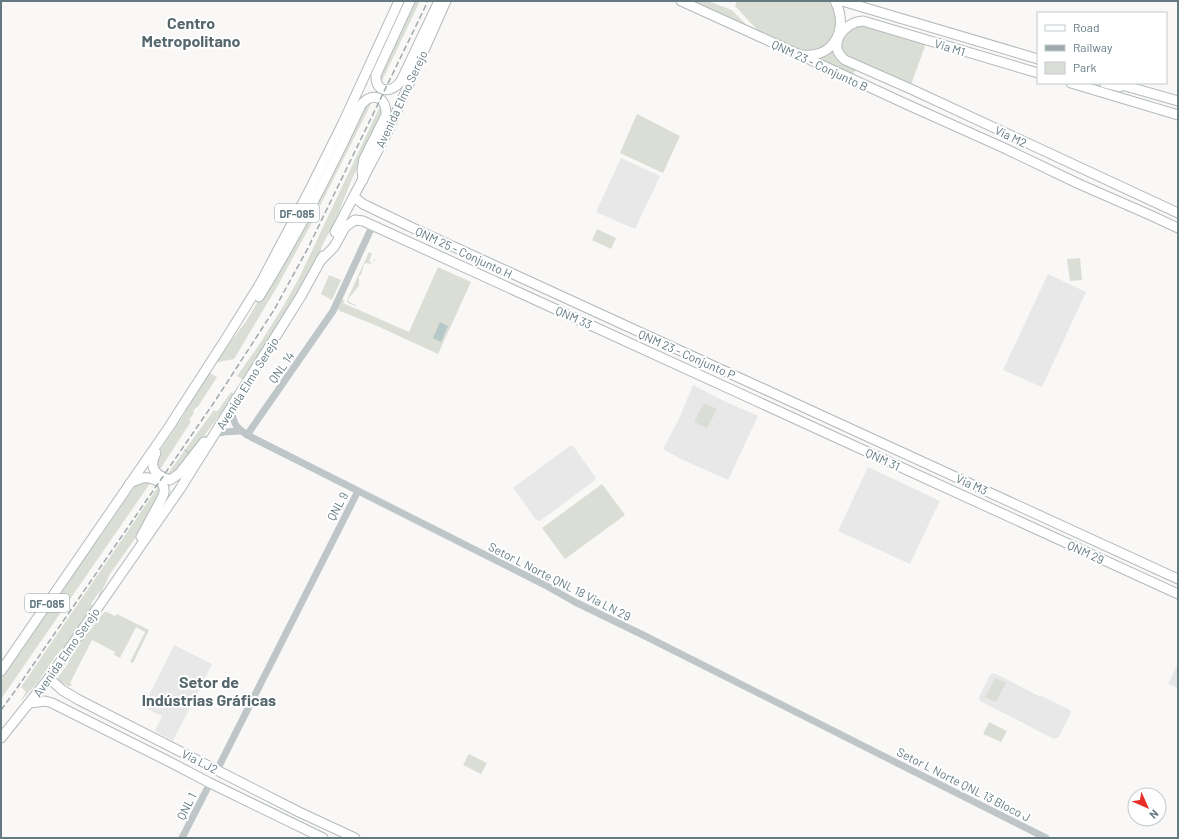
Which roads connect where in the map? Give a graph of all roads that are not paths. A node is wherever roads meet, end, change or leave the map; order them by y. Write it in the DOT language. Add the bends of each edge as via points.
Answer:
graph roads {
  1 [pos="399,1"];
  2 [pos="410,1"];
  3 [pos="439,1"];
  4 [pos="446,1"];
  5 [pos="835,1"];
  6 [pos="842,1"];
  7 [pos="682,2"];
  8 [pos="838,36"];
  9 [pos="800,54"];
  10 [pos="1037,59"];
  11 [pos="1012,65"];
  12 [pos="864,68"];
  13 [pos="1037,70"];
  14 [pos="1037,73"];
  15 [pos="856,81"];
  16 [pos="1074,84"];
  17 [pos="1107,84"];
  18 [pos="1119,84"];
  19 [pos="1132,88"];
  20 [pos="1174,100"];
  21 [pos="1178,115"];
  22 [pos="1044,152"];
  23 [pos="1038,164"];
  24 [pos="363,180"];
  25 [pos="354,197"];
  26 [pos="1178,214"];
  27 [pos="1177,224"];
  28 [pos="375,226"];
  29 [pos="415,229"];
  30 [pos="320,261"];
  31 [pos="457,264"];
  32 [pos="495,266"];
  33 [pos="502,284"];
  34 [pos="545,289"];
  35 [pos="609,333"];
  36 [pos="648,336"];
  37 [pos="227,337"];
  38 [pos="759,387"];
  39 [pos="730,389"];
  40 [pos="773,408"];
  41 [pos="231,409"];
  42 [pos="788,415"];
  43 [pos="826,418"];
  44 [pos="221,425"];
  45 [pos="169,426"];
  46 [pos="240,431"];
  47 [pos="215,434"];
  48 [pos="247,435"];
  49 [pos="904,469"];
  50 [pos="946,472"];
  51 [pos="130,483"];
  52 [pos="358,492"];
  53 [pos="997,512"];
  54 [pos="1040,516"];
  55 [pos="133,556"];
  56 [pos="1118,567"];
  57 [pos="1172,576"];
  58 [pos="1176,593"];
  59 [pos="1,671"];
  60 [pos="49,678"];
  61 [pos="30,703"];
  62 [pos="1,738"];
  63 [pos="872,750"];
  64 [pos="181,751"];
  65 [pos="168,761"];
  66 [pos="217,770"];
  67 [pos="210,783"];
  68 [pos="299,812"];
  69 [pos="312,818"];
  70 [pos="294,823"];
  71 [pos="306,829"];
  72 [pos="182,838"];
  73 [pos="323,838"];
  74 [pos="355,838"];
  75 [pos="1046,838"];
  1 -- 37 [label="main road, DF-085" via="308,193 260,284"];
  2 -- 3 [label="main road" via="376,75 378,85 387,90 396,87 401,81"];
  4 -- 24 [label="main road, Avenida Elmo Serejo" via="388,131"];
  5 -- 8 [label="main road" via="841,17"];
  6 -- 10 [label="main road"];
  7 -- 9 [label="main road, QNM 23 - Conjunto B"];
  8 -- 9 [label="main road" via="822,54"];
  8 -- 11 [label="main road, Via M1" via="852,22 863,21"];
  8 -- 12 [label="main road, Via M2" via="838,54"];
  9 -- 15 [label="main road, QNM 23 - Conjunto B"];
  11 -- 13 [label="main road"];
  11 -- 14 [label="main road, Via M1"];
  12 -- 15 [label="main road" via="855,77"];
  12 -- 22 [label="main road, Via M2"];
  15 -- 23 [label="main road, QNM 23 - Conjunto B"];
  16 -- 21 [label="main road"];
  17 -- 19 [label="main road"];
  18 -- 19 [label="main road"];
  19 -- 20 [label="main road"];
  22 -- 23 [label="main road"];
  22 -- 26 [label="main road, Via M2"];
  23 -- 27 [label="main road, QNM 23 - Conjunto B" via="1079,184"];
  24 -- 25 [label="main road, Avenida Elmo Serejo"];
  24 -- 37 [label="main road" via="364,159 386,115 383,102 375,97 365,99 361,105 321,186 270,279 245,321"];
  25 -- 29 [label="main road, QNM 25 - Conjunto H" via="363,204"];
  25 -- 30 [label="main road, Avenida Elmo Serejo"];
  28 -- 29 [label="main road" via="385,221"];
  28 -- 30 [label="main road, QNM 33" via="357,220 350,222 334,247"];
  28 -- 31 [label="main road, QNM 33"];
  28 -- 48 [label="street, QNL 14" via="370,231 333,311"];
  29 -- 32 [label="main road, QNM 25 - Conjunto H"];
  30 -- 41 [label="main road, Avenida Elmo Serejo"];
  31 -- 32 [label="main road" via="470,266 490,275 496,272"];
  31 -- 33 [label="main road, QNM 33"];
  32 -- 34 [label="main road, QNM 25 - Conjunto H"];
  33 -- 34 [label="main road" via="501,278 507,275"];
  33 -- 35 [label="main road, QNM 33"];
  34 -- 36 [label="main road, QNM 23 - Conjunto P"];
  35 -- 36 [label="main road" via="646,346 649,342"];
  35 -- 39 [label="main road, QNM 33"];
  36 -- 38 [label="main road, QNM 23 - Conjunto P"];
  37 -- 45 [label="main road, DF-085"];
  38 -- 39 [label="main road" via="750,387 734,380 729,384"];
  38 -- 43 [label="main road, QNM 23 - Conjunto P"];
  39 -- 40 [label="main road, QNM 33"];
  40 -- 42 [label="main road, QNM 31"];
  41 -- 44 [label="main road, Avenida Elmo Serejo"];
  41 -- 46 [label="street" via="234,422"];
  42 -- 43 [label="main road" via="823,428 828,422"];
  42 -- 49 [label="main road, QNM 31"];
  43 -- 50 [label="main road, QNM 23 - Conjunto P"];
  44 -- 45 [label="main road" via="209,435 179,474 170,480 161,477 153,469 152,463"];
  44 -- 47 [label="main road, Avenida Elmo Serejo"];
  45 -- 51 [label="main road, DF-085"];
  46 -- 47 [label="street"];
  46 -- 48 [label="street, Setor L Norte QNL 18 Via LN 29"];
  47 -- 55 [label="main road, Avenida Elmo Serejo"];
  48 -- 52 [label="street, Setor L Norte QNL 18 Via LN 29"];
  49 -- 50 [label="main road" via="904,463 909,460"];
  49 -- 53 [label="main road, QNM 31"];
  50 -- 54 [label="main road, Via M3"];
  51 -- 55 [label="main road" via="148,477 162,483 164,488 162,498"];
  51 -- 59 [label="main road, DF-085"];
  52 -- 63 [label="street, Setor L Norte QNL 18 Via LN 29"];
  52 -- 66 [label="street, QNL 9"];
  53 -- 54 [label="main road" via="1014,515 1034,524 1038,524"];
  53 -- 56 [label="main road, QNM 29"];
  54 -- 57 [label="main road, Via M3"];
  55 -- 60 [label="main road, Avenida Elmo Serejo"];
  56 -- 57 [label="main road" via="1117,560 1122,557"];
  56 -- 58 [label="main road, QNM 29"];
  60 -- 61 [label="main road, Avenida Elmo Serejo"];
  60 -- 64 [label="main road, Via LJ2" via="78,700"];
  61 -- 62 [label="main road, Avenida Elmo Serejo"];
  61 -- 65 [label="main road, Via LJ2" via="52,703"];
  63 -- 75 [label="street, Setor L Norte QNL 13 Bloco J"];
  64 -- 65 [label="main road" via="172,754"];
  64 -- 66 [label="main road, Via LJ2"];
  65 -- 67 [label="main road, Via LJ2"];
  66 -- 68 [label="main road, Via LJ2"];
  67 -- 70 [label="main road, Via LJ2"];
  67 -- 72 [label="street, QNL 1"];
  68 -- 69 [label="main road, Via LJ2"];
  68 -- 70 [label="main road" via="299,818"];
  69 -- 71 [label="main road" via="306,824"];
  69 -- 74 [label="main road, Via LJ2"];
  70 -- 71 [label="main road, Via LJ2"];
  71 -- 73 [label="main road, Via LJ2"];
}
